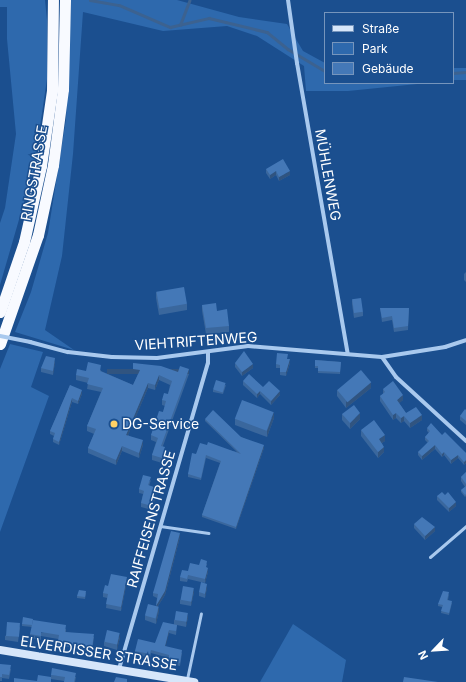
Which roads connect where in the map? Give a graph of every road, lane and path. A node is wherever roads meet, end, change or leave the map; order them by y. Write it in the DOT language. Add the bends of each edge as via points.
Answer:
graph roads {
  1 [pos="52,0"];
  2 [pos="65,0"];
  3 [pos="288,0"];
  4 [pos="0,312"];
  5 [pos="0,336"];
  6 [pos="466,340"];
  7 [pos="0,344"];
  8 [pos="208,352"];
  9 [pos="348,354"];
  10 [pos="382,357"];
  11 [pos="466,441"];
  12 [pos="160,526"];
  13 [pos="466,526"];
  14 [pos="208,533"];
  15 [pos="430,557"];
  16 [pos="201,613"];
  17 [pos="0,650"];
  18 [pos="119,670"];
  19 [pos="190,682"];
  1 -- 4 [label="highway, RINGSTRASSE" via="52,91 41,166 24,242"];
  2 -- 7 [label="highway, RINGSTRASSE" via="63,89 51,173 38,235"];
  3 -- 9 [label="street, MÜHLENWEG"];
  5 -- 8 [label="street, VIEHTRIFTENWEG, bridge" via="68,352 112,357 157,358"];
  6 -- 10 [label="street, VIEHTRIFTENWEG" via="445,347"];
  8 -- 9 [label="street, VIEHTRIFTENWEG" via="248,346"];
  8 -- 12 [label="street, RAIFFEISENSTRASSE" via="208,363"];
  9 -- 10 [label="street, VIEHTRIFTENWEG"];
  10 -- 11 [label="street" via="396,377"];
  12 -- 14 [label="lane"];
  12 -- 18 [label="street, RAIFFEISENSTRASSE"];
  13 -- 15 [label="lane"];
  16 -- 19 [label="lane"];
  17 -- 18 [label="main road, ELVERDISSER STRASSE"];
  18 -- 19 [label="main road, ELVERDISSER STRASSE"];
}
